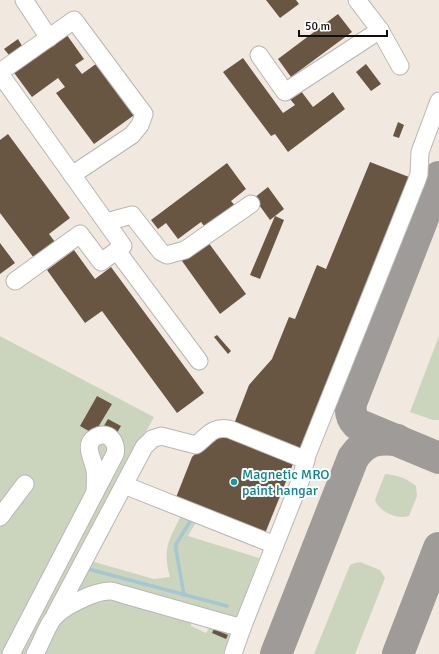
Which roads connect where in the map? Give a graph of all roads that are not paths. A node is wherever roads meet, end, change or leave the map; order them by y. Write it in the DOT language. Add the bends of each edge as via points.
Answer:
graph roads {
  1 [pos="24,0"];
  2 [pos="357,0"];
  3 [pos="380,30"];
  4 [pos="49,38"];
  5 [pos="259,55"];
  6 [pos="400,66"];
  7 [pos="0,73"];
  8 [pos="439,101"];
  9 [pos="72,175"];
  10 [pos="251,204"];
  11 [pos="106,222"];
  12 [pos="117,251"];
  13 [pos="15,281"];
  14 [pos="200,361"];
  15 [pos="306,460"];
  16 [pos="25,484"];
  17 [pos="124,485"];
  18 [pos="95,493"];
  19 [pos="0,517"];
  20 [pos="275,545"];
  21 [pos="52,620"];
  22 [pos="242,628"];
  23 [pos="11,654"];
  24 [pos="35,654"];
  25 [pos="233,654"];
  1 -- 4 [label="street"];
  2 -- 3 [label="street"];
  3 -- 5 [label="street" via="285,92"];
  3 -- 6 [label="street"];
  4 -- 7 [label="street"];
  4 -- 9 [label="street" via="74,20 144,114 132,135"];
  7 -- 9 [label="street"];
  8 -- 15 [label="street" via="420,152 417,180"];
  9 -- 11 [label="street"];
  10 -- 11 [label="street" via="185,250 167,255 161,252 132,215"];
  11 -- 12 [label="street" via="123,246"];
  12 -- 13 [label="street" via="101,262 80,234"];
  12 -- 14 [label="street"];
  15 -- 17 [label="street" via="229,429 221,428 209,433 196,445 161,436 152,439 144,447"];
  15 -- 20 [label="street"];
  16 -- 19 [label="street"];
  17 -- 20 [label="street"];
  17 -- 21 [label="street"];
  18 -- 23 [label="street"];
  20 -- 22 [label="street"];
  21 -- 22 [label="street" via="62,610 109,591"];
  21 -- 24 [label="street"];
  22 -- 25 [label="street"];
}
